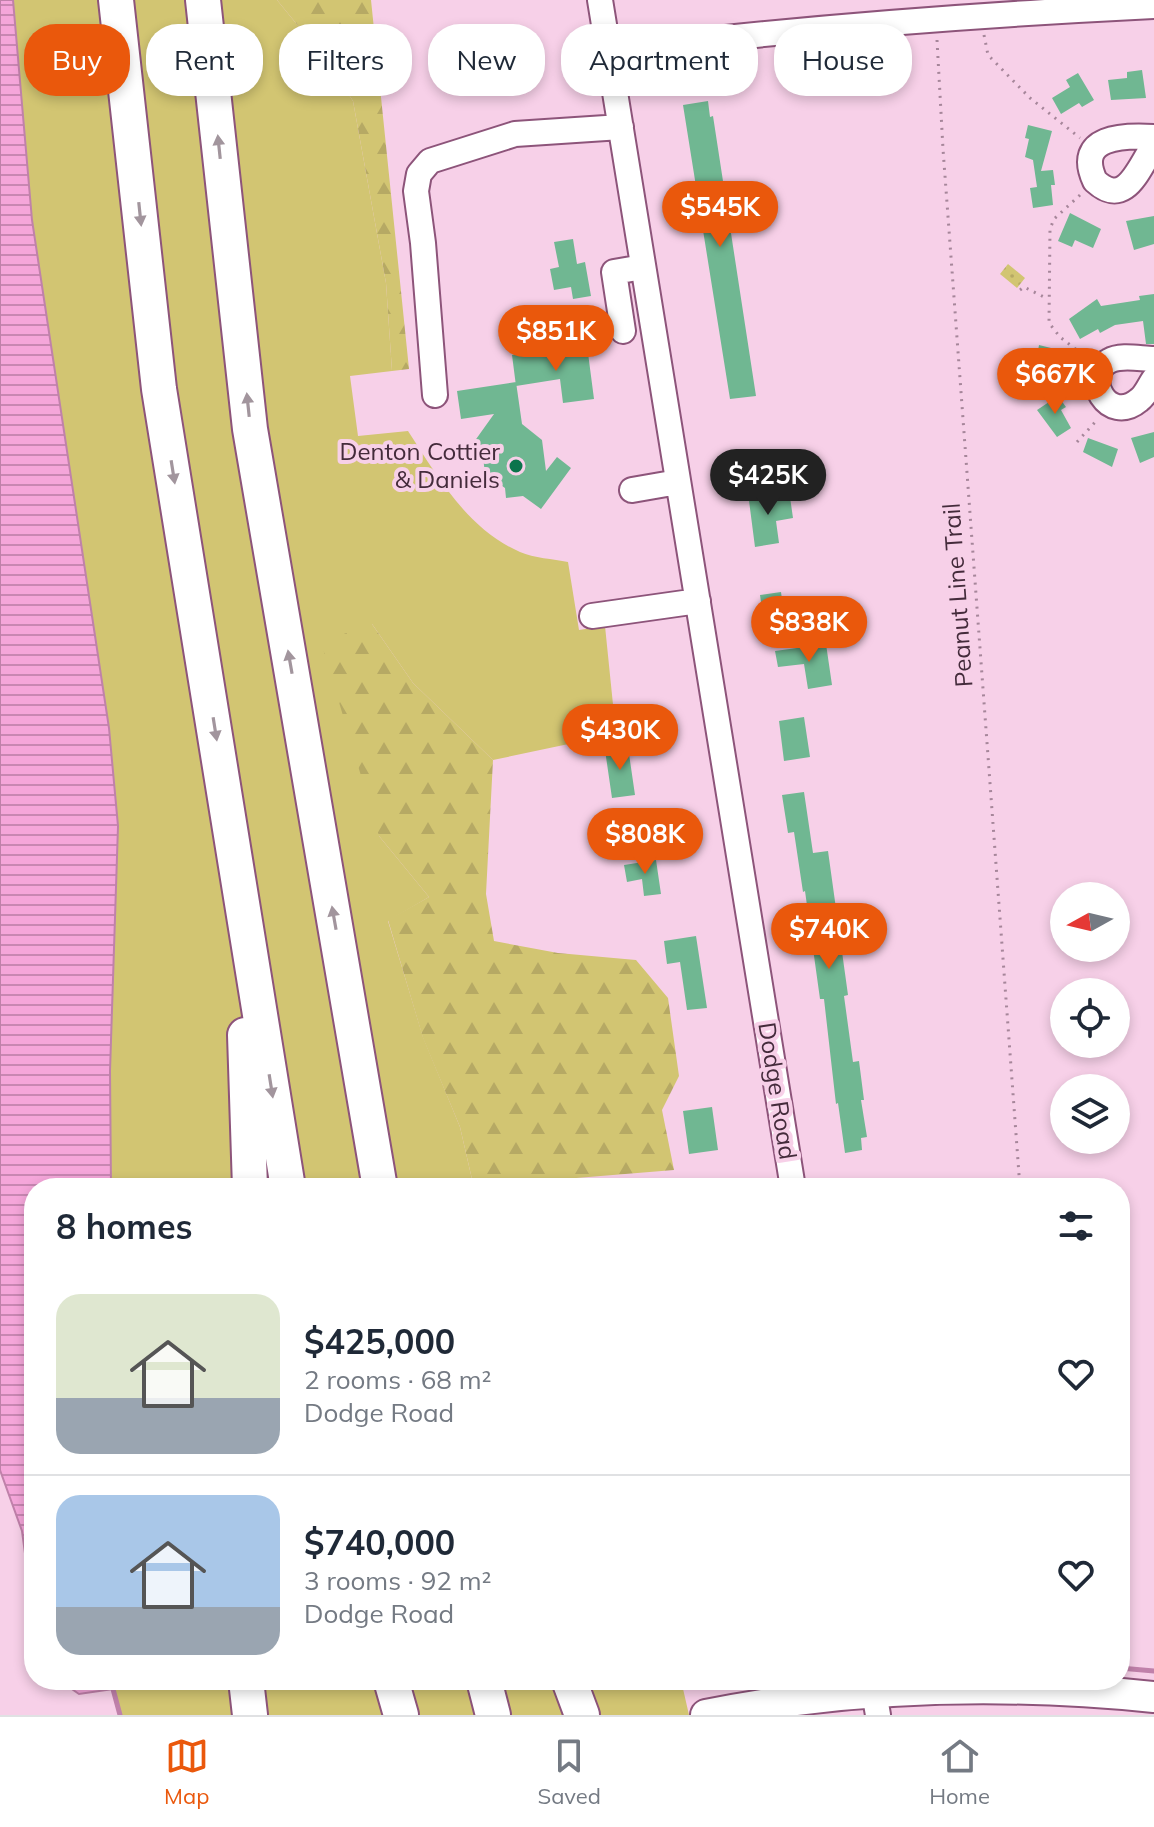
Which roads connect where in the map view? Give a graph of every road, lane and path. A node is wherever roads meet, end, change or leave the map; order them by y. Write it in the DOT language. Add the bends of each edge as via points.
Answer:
graph roads {
  1 [pos="116,0"];
  2 [pos="203,0"];
  3 [pos="600,0"];
  4 [pos="1154,6"];
  5 [pos="980,15"];
  6 [pos="936,18"];
  7 [pos="604,24"];
  8 [pos="758,34"];
  9 [pos="616,96"];
  10 [pos="621,127"];
  11 [pos="1154,137"];
  12 [pos="1154,146"];
  13 [pos="1094,150"];
  14 [pos="1095,181"];
  15 [pos="643,267"];
  16 [pos="1020,290"];
  17 [pos="1048,299"];
  18 [pos="653,327"];
  19 [pos="1154,359"];
  20 [pos="1101,368"];
  21 [pos="1154,379"];
  22 [pos="435,395"];
  23 [pos="1111,405"];
  24 [pos="1077,442"];
  25 [pos="678,482"];
  26 [pos="632,490"];
  27 [pos="698,601"];
  28 [pos="592,616"];
  29 [pos="241,899"];
  30 [pos="342,967"];
  31 [pos="250,1178"];
  32 [pos="286,1178"];
  33 [pos="378,1178"];
  34 [pos="394,1178"];
  35 [pos="791,1178"];
  36 [pos="1019,1178"];
  37 [pos="247,1690"];
  38 [pos="394,1690"];
  39 [pos="487,1690"];
  40 [pos="573,1690"];
  41 [pos="998,1690"];
  42 [pos="1071,1690"];
  43 [pos="875,1695"];
  44 [pos="1154,1697"];
  45 [pos="250,1715"];
  46 [pos="401,1715"];
  47 [pos="493,1715"];
  48 [pos="582,1715"];
  49 [pos="706,1715"];
  1 -- 29 [label="highway, one-way" via="159,389"];
  30 -- 2 [label="highway, one-way" via="250,429"];
  3 -- 7 [label="street, Dodge Road"];
  4 -- 5 [label="street"];
  5 -- 6 [label="street"];
  5 -- 13 [label="path" via="988,55"];
  6 -- 8 [label="street"];
  6 -- 36 [label="path, Peanut Line Trail"];
  9 -- 10 [label="street, Dodge Road"];
  10 -- 15 [label="street, Dodge Road"];
  10 -- 22 [label="street" via="515,134 430,161 419,174 416,191"];
  11 -- 13 [label="street" via="1106,139"];
  12 -- 14 [label="street" via="1129,184 1108,189"];
  13 -- 14 [label="street" via="1090,164"];
  14 -- 17 [label="path" via="1050,229"];
  15 -- 18 [label="street, Dodge Road"];
  15 -- 18 [label="street" via="614,272 616,335"];
  16 -- 17 [label="path" via="1024,287"];
  17 -- 20 [label="path" via="1052,330"];
  18 -- 25 [label="street, Dodge Road"];
  19 -- 20 [label="street" via="1113,358"];
  20 -- 23 [label="street" via="1099,392"];
  21 -- 23 [label="street" via="1138,401 1127,407"];
  23 -- 24 [label="path"];
  25 -- 26 [label="street"];
  25 -- 27 [label="street, Dodge Road"];
  27 -- 28 [label="street"];
  27 -- 35 [label="street, Dodge Road"];
  29 -- 31 [label="highway"];
  29 -- 32 [label="highway, one-way"];
  30 -- 33 [label="highway"];
  30 -- 34 [label="highway" via="368,1047"];
  37 -- 45 [label="highway"];
  38 -- 46 [label="highway"];
  39 -- 47 [label="highway"];
  40 -- 48 [label="highway"];
  41 -- 43 [label="main road"];
  42 -- 44 [label="main road"];
  43 -- 49 [label="main road" via="823,1695"];
}
